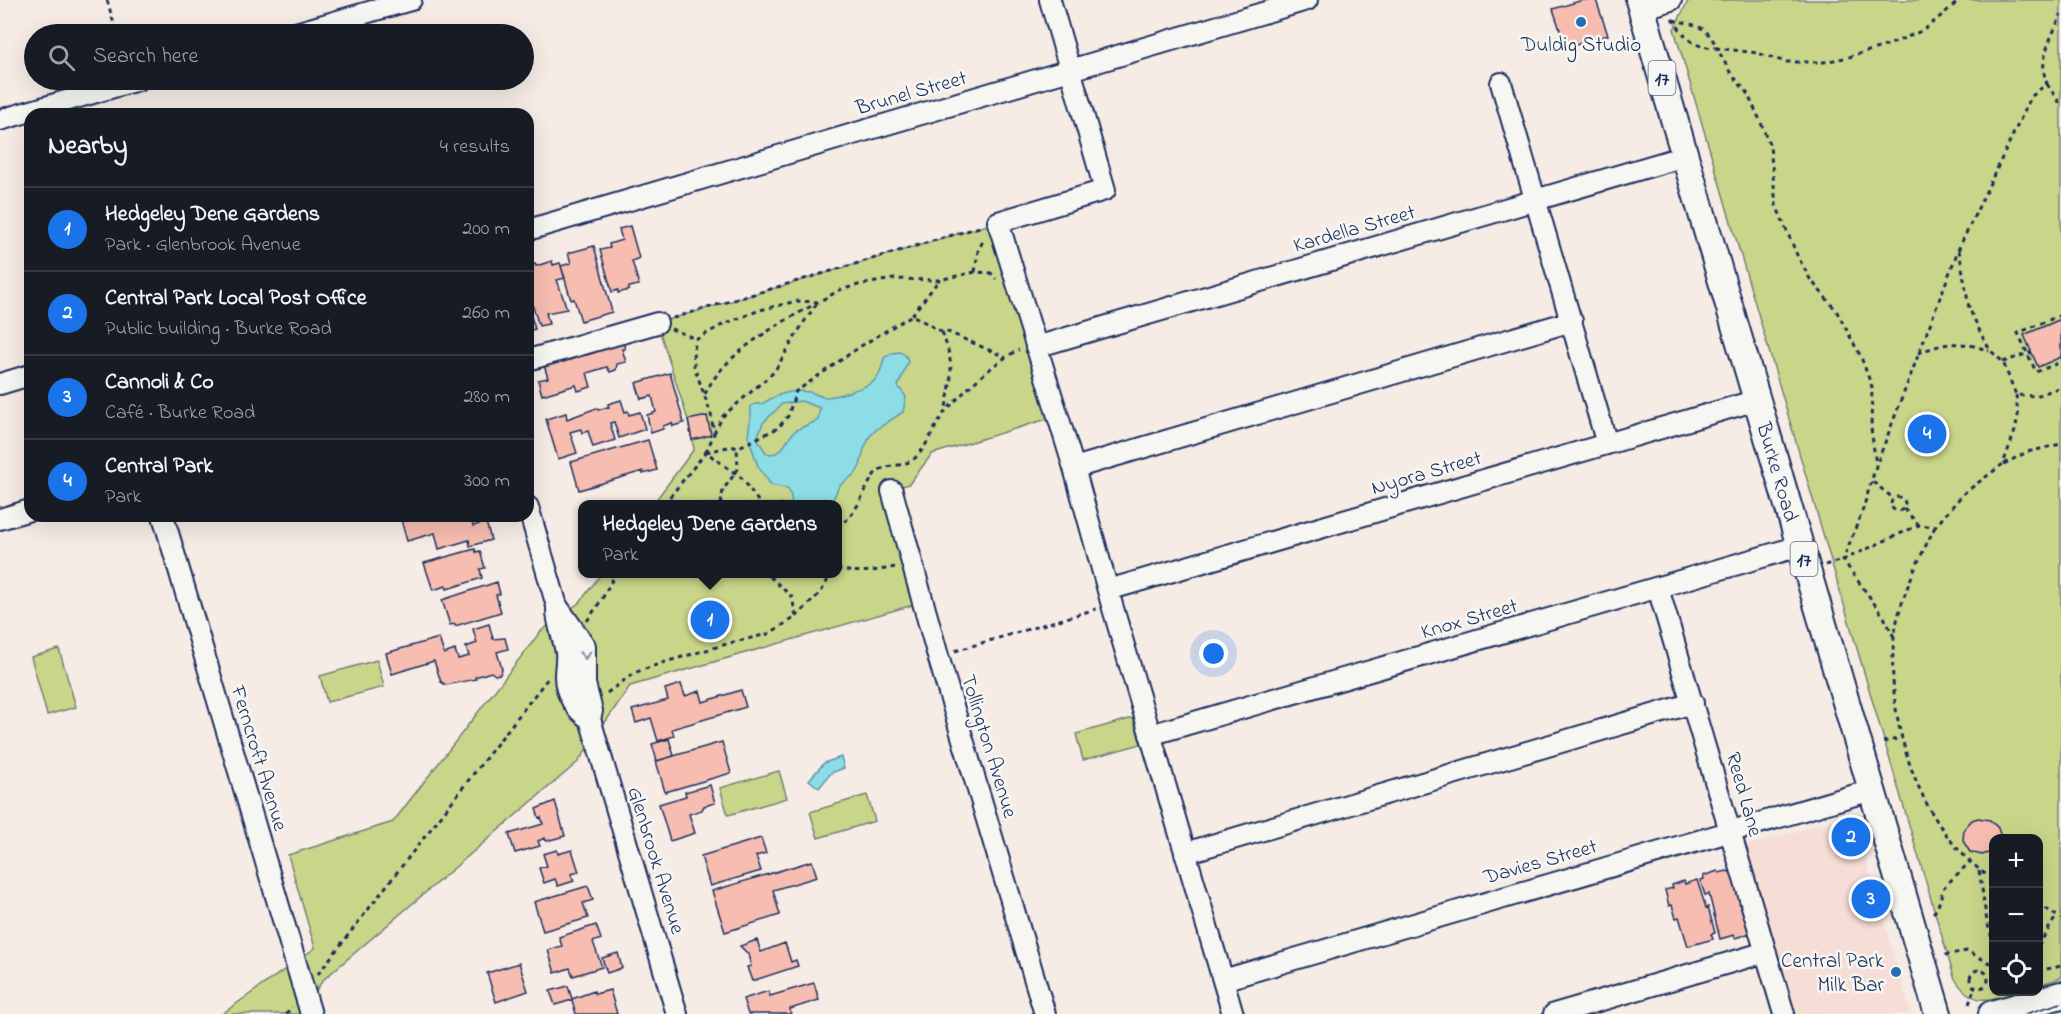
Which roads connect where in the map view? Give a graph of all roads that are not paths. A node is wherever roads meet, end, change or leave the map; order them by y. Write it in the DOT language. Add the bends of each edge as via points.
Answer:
graph roads {
  1 [pos="411,0"];
  2 [pos="1050,0"];
  3 [pos="1307,0"];
  4 [pos="1671,0"];
  5 [pos="1640,5"];
  6 [pos="327,24"];
  7 [pos="1070,69"];
  8 [pos="1500,83"];
  9 [pos="104,90"];
  10 [pos="41,108"];
  11 [pos="24,113"];
  12 [pos="0,120"];
  13 [pos="1685,156"];
  14 [pos="1536,200"];
  15 [pos="534,228"];
  16 [pos="1572,321"];
  17 [pos="657,323"];
  18 [pos="1036,347"];
  19 [pos="534,358"];
  20 [pos="24,377"];
  21 [pos="0,384"];
  22 [pos="1757,400"];
  23 [pos="1607,444"];
  24 [pos="1074,468"];
  25 [pos="892,491"];
  26 [pos="24,512"];
  27 [pos="0,519"];
  28 [pos="165,522"];
  29 [pos="532,522"];
  30 [pos="1800,546"];
  31 [pos="1658,588"];
  32 [pos="1110,598"];
  33 [pos="1693,704"];
  34 [pos="1150,735"];
  35 [pos="1872,790"];
  36 [pos="1730,831"];
  37 [pos="1185,853"];
  38 [pos="1766,952"];
  39 [pos="1223,980"];
  40 [pos="2061,995"];
  41 [pos="1980,1009"];
  42 [pos="311,1014"];
  43 [pos="677,1014"];
  44 [pos="1045,1014"];
  45 [pos="1233,1014"];
  46 [pos="1554,1014"];
  47 [pos="1784,1014"];
  48 [pos="1938,1014"];
  1 -- 6 [label="street"];
  2 -- 7 [label="street"];
  3 -- 7 [label="street, Brunel Street"];
  4 -- 5 [label="street"];
  5 -- 13 [label="main road, Burke Road / 17"];
  7 -- 15 [label="street, Brunel Street"];
  7 -- 18 [label="street" via="1105,190 998,222"];
  8 -- 14 [label="street"];
  9 -- 10 [label="street"];
  11 -- 12 [label="street"];
  13 -- 14 [label="street, Kardella Street"];
  13 -- 22 [label="main road, Burke Road / 17"];
  14 -- 16 [label="street"];
  14 -- 18 [label="street, Kardella Street"];
  16 -- 23 [label="street"];
  16 -- 24 [label="street"];
  17 -- 19 [label="street"];
  18 -- 24 [label="street"];
  20 -- 21 [label="street"];
  22 -- 23 [label="street, Nyora Street"];
  22 -- 30 [label="main road, Burke Road / 17"];
  23 -- 32 [label="street, Nyora Street"];
  24 -- 32 [label="street"];
  25 -- 44 [label="street, Tollington Avenue"];
  26 -- 27 [label="street"];
  28 -- 42 [label="street, Ferncroft Avenue"];
  29 -- 43 [label="street, Glenbrook Avenue" via="557,606 585,646 590,719"];
  30 -- 31 [label="street, Knox Street"];
  30 -- 35 [label="main road, Burke Road / 17"];
  31 -- 33 [label="street, Reed Lane"];
  31 -- 34 [label="street, Knox Street"];
  32 -- 34 [label="street"];
  33 -- 36 [label="street, Reed Lane"];
  33 -- 37 [label="street"];
  34 -- 37 [label="street"];
  35 -- 36 [label="street, Davies Street"];
  35 -- 48 [label="main road, Burke Road / 17"];
  36 -- 38 [label="street, Reed Lane"];
  36 -- 39 [label="street, Davies Street"];
  37 -- 39 [label="street"];
  38 -- 46 [label="street"];
  38 -- 47 [label="street, Reed Lane"];
  39 -- 45 [label="street"];
  40 -- 41 [label="main road"];
}
